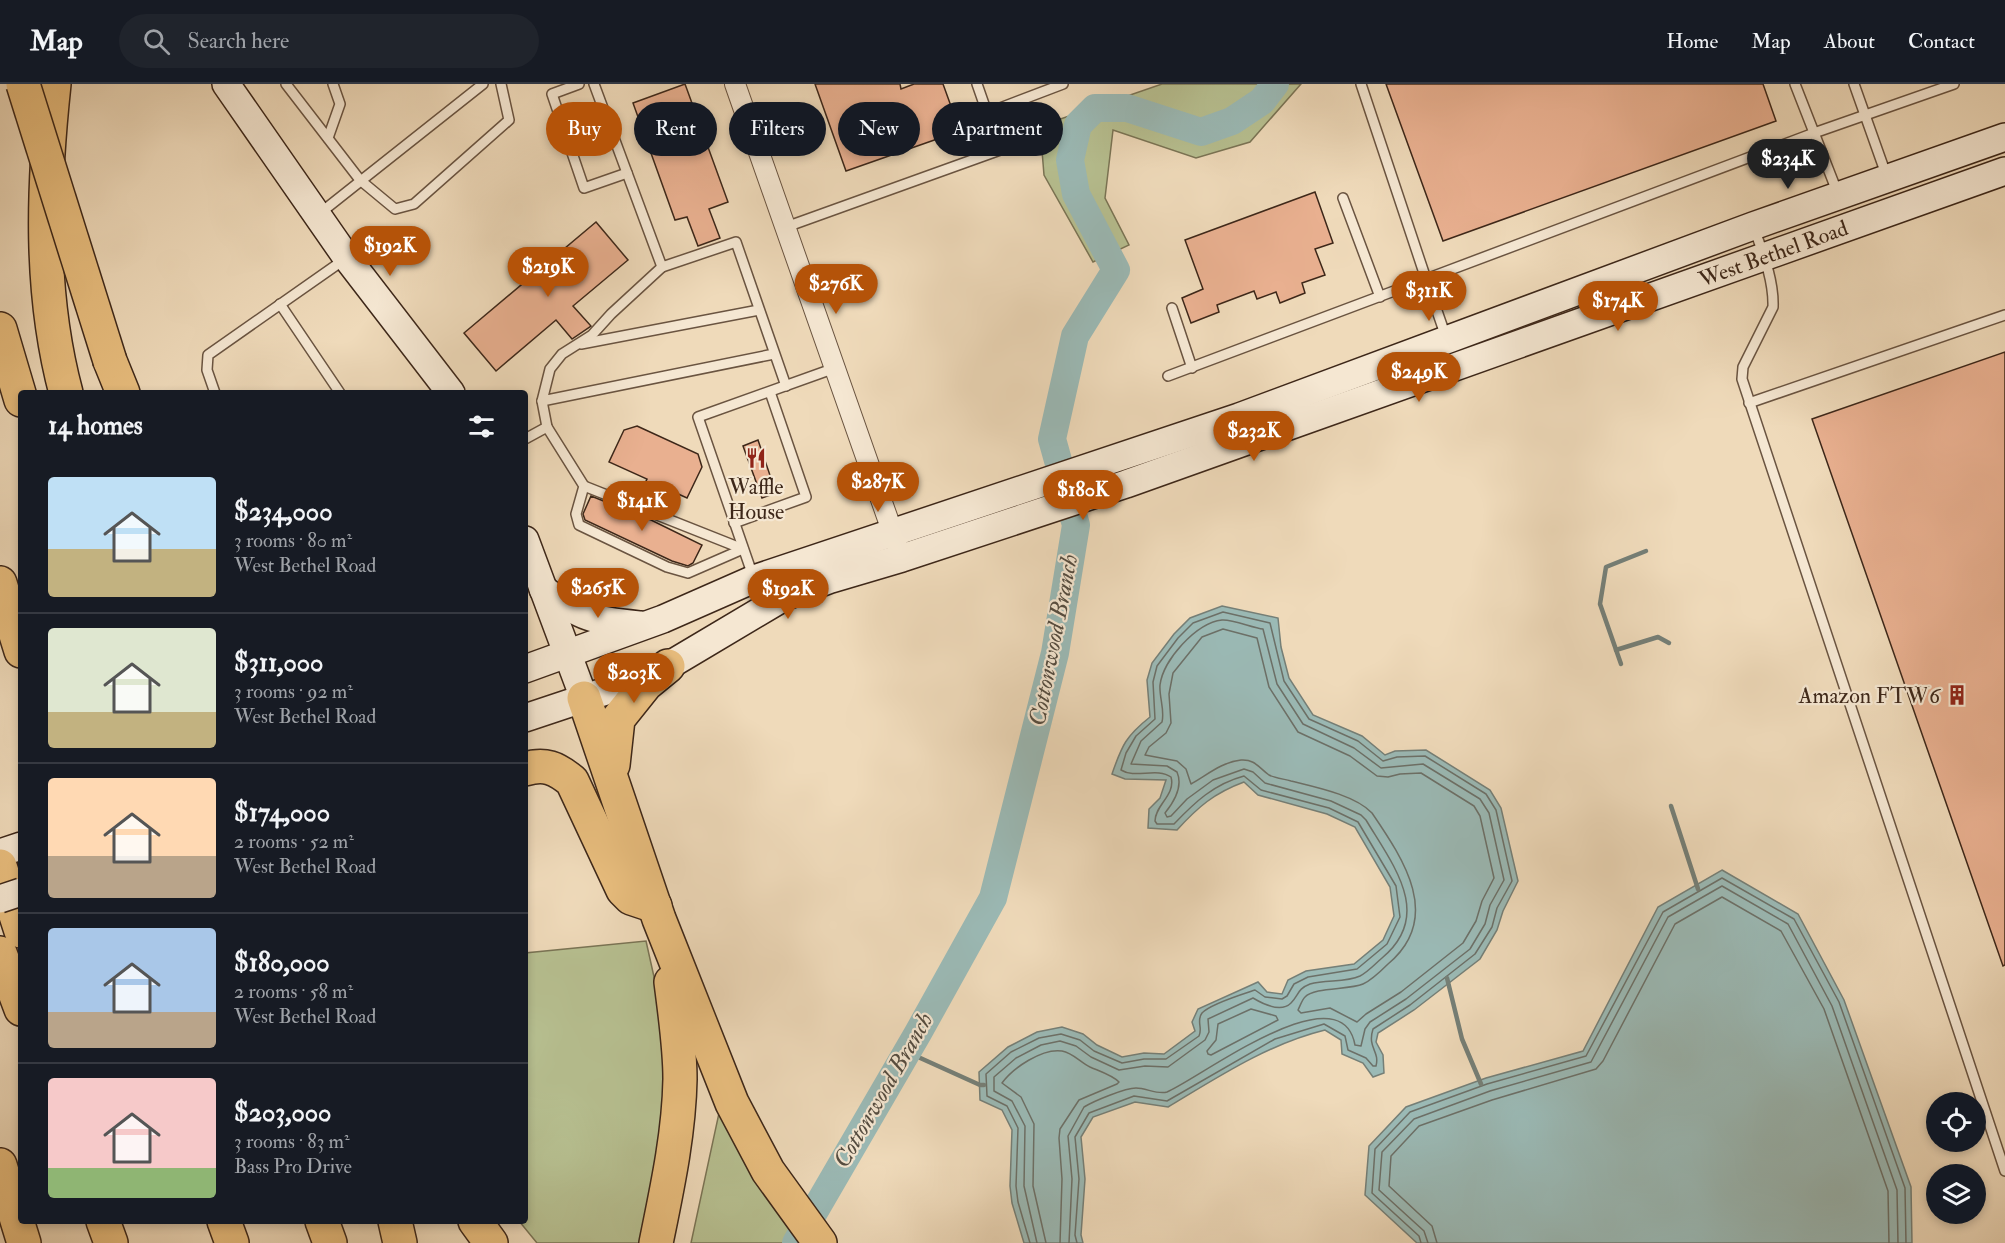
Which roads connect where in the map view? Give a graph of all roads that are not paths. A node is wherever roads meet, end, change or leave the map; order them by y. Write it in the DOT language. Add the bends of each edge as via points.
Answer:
graph roads {
  1 [pos="23,84"];
  2 [pos="54,84"];
  3 [pos="226,84"];
  4 [pos="286,84"];
  5 [pos="333,84"];
  6 [pos="483,84"];
  7 [pos="501,84"];
  8 [pos="579,84"];
  9 [pos="594,84"];
  10 [pos="735,84"];
  11 [pos="977,84"];
  12 [pos="1063,84"];
  13 [pos="1361,84"];
  14 [pos="1795,84"];
  15 [pos="1854,84"];
  16 [pos="1954,84"];
  17 [pos="1037,89"];
  18 [pos="983,102"];
  19 [pos="1010,102"];
  20 [pos="1865,116"];
  21 [pos="1814,134"];
  22 [pos="2005,137"];
  23 [pos="328,138"];
  24 [pos="983,156"];
  25 [pos="2005,171"];
  26 [pos="627,173"];
  27 [pos="1888,179"];
  28 [pos="360,180"];
  29 [pos="1839,196"];
  30 [pos="1343,198"];
  31 [pos="317,215"];
  32 [pos="1753,226"];
  33 [pos="786,227"];
  34 [pos="1764,256"];
  35 [pos="347,258"];
  36 [pos="662,267"];
  37 [pos="1426,279"];
  38 [pos="1380,297"];
  39 [pos="280,304"];
  40 [pos="1172,308"];
  41 [pos="759,310"];
  42 [pos="2005,315"];
  43 [pos="0,329"];
  44 [pos="1447,339"];
  45 [pos="576,345"];
  46 [pos="774,354"];
  47 [pos="1457,366"];
  48 [pos="835,368"];
  49 [pos="1192,368"];
  50 [pos="1168,376"];
  51 [pos="786,386"];
  52 [pos="18,390"];
  53 [pos="65,390"];
  54 [pos="122,390"];
  55 [pos="214,390"];
  56 [pos="338,390"];
  57 [pos="450,390"];
  58 [pos="770,392"];
  59 [pos="542,401"];
  60 [pos="1749,403"];
  61 [pos="548,427"];
  62 [pos="528,437"];
  63 [pos="584,486"];
  64 [pos="734,523"];
  65 [pos="892,532"];
  66 [pos="528,548"];
  67 [pos="743,549"];
  68 [pos="902,558"];
  69 [pos="754,579"];
  70 [pos="0,583"];
  71 [pos="543,589"];
  72 [pos="644,625"];
  73 [pos="18,641"];
  74 [pos="567,656"];
  75 [pos="668,666"];
  76 [pos="528,668"];
  77 [pos="584,698"];
  78 [pos="528,717"];
  79 [pos="528,768"];
  80 [pos="612,779"];
  81 [pos="18,847"];
  82 [pos="0,854"];
  83 [pos="0,866"];
  84 [pos="18,893"];
  85 [pos="0,899"];
  86 [pos="657,912"];
  87 [pos="18,923"];
  88 [pos="18,934"];
  89 [pos="0,943"];
  90 [pos="0,953"];
  91 [pos="18,1001"];
  92 [pos="0,1165"];
  93 [pos="2005,1171"];
  94 [pos="18,1224"];
  95 [pos="18,1224"];
  96 [pos="104,1224"];
  97 [pos="121,1224"];
  98 [pos="202,1224"];
  99 [pos="225,1224"];
  100 [pos="323,1224"];
  101 [pos="396,1224"];
  102 [pos="476,1224"];
  103 [pos="24,1243"];
  104 [pos="111,1243"];
  105 [pos="128,1243"];
  106 [pos="208,1243"];
  107 [pos="232,1243"];
  108 [pos="330,1243"];
  109 [pos="400,1243"];
  110 [pos="491,1243"];
  111 [pos="656,1243"];
  112 [pos="820,1243"];
  1 -- 54 [label="highway, bridge"];
  2 -- 53 [label="highway" via="46,161 46,275 56,358"];
  3 -- 31 [label="main road"];
  4 -- 23 [label="lane"];
  5 -- 23 [label="lane" via="340,104"];
  6 -- 28 [label="lane"];
  7 -- 28 [label="lane" via="509,120 414,204 395,209"];
  8 -- 26 [label="lane" via="552,94 584,188"];
  9 -- 26 [label="lane"];
  10 -- 33 [label="street"];
  11 -- 18 [label="lane"];
  12 -- 17 [label="lane"];
  13 -- 37 [label="lane"];
  14 -- 21 [label="lane"];
  15 -- 20 [label="lane"];
  16 -- 20 [label="lane"];
  17 -- 19 [label="lane"];
  20 -- 21 [label="lane"];
  20 -- 27 [label="lane"];
  21 -- 29 [label="lane"];
  21 -- 37 [label="lane"];
  22 -- 27 [label="main road, West Bethel Road"];
  23 -- 28 [label="lane"];
  24 -- 33 [label="lane"];
  25 -- 34 [label="main road, West Bethel Road"];
  26 -- 36 [label="lane"];
  27 -- 29 [label="main road, West Bethel Road"];
  28 -- 31 [label="lane"];
  29 -- 32 [label="main road, West Bethel Road"];
  30 -- 38 [label="lane"];
  31 -- 35 [label="main road"];
  32 -- 34 [label="lane"];
  32 -- 44 [label="main road, West Bethel Road"];
  33 -- 48 [label="street"];
  34 -- 47 [label="main road, West Bethel Road"];
  34 -- 60 [label="lane" via="1773,307 1743,367 1742,380"];
  35 -- 39 [label="lane"];
  35 -- 57 [label="main road"];
  36 -- 41 [label="lane" via="735,242"];
  36 -- 45 [label="lane" via="592,335"];
  37 -- 38 [label="lane"];
  37 -- 44 [label="lane"];
  38 -- 49 [label="lane"];
  39 -- 55 [label="lane" via="208,355 207,370"];
  39 -- 56 [label="lane"];
  40 -- 49 [label="lane"];
  41 -- 45 [label="lane"];
  41 -- 46 [label="lane"];
  42 -- 60 [label="lane"];
  43 -- 52 [label="highway"];
  44 -- 47 [label="main road"];
  44 -- 65 [label="main road, West Bethel Road" via="1239,417"];
  45 -- 59 [label="lane" via="550,369"];
  46 -- 51 [label="lane"];
  46 -- 59 [label="lane"];
  47 -- 68 [label="main road, West Bethel Road" via="1126,484"];
  48 -- 51 [label="lane"];
  48 -- 65 [label="street"];
  49 -- 50 [label="lane"];
  51 -- 58 [label="lane"];
  58 -- 64 [label="lane" via="806,496"];
  58 -- 64 [label="lane" via="698,417"];
  59 -- 61 [label="lane"];
  60 -- 93 [label="lane"];
  61 -- 62 [label="lane"];
  61 -- 63 [label="lane"];
  63 -- 67 [label="lane"];
  63 -- 67 [label="lane" via="576,514 579,525 667,567 688,573"];
  64 -- 67 [label="lane"];
  65 -- 68 [label="street"];
  65 -- 69 [label="main road, West Bethel Road"];
  66 -- 71 [label="main road"];
  67 -- 69 [label="lane"];
  68 -- 75 [label="main road, West Bethel Road" via="784,597"];
  69 -- 72 [label="main road, West Bethel Road"];
  70 -- 73 [label="highway"];
  71 -- 72 [label="main road" via="595,620"];
  71 -- 74 [label="main road"];
  72 -- 74 [label="main road, West Bethel Road"];
  74 -- 76 [label="main road, West Bethel Road"];
  74 -- 77 [label="main road"];
  75 -- 77 [label="main road, West Bethel Road"];
  75 -- 80 [label="highway" via="646,684 618,718"];
  77 -- 78 [label="main road, West Bethel Road"];
  77 -- 80 [label="highway"];
  79 -- 86 [label="highway" via="546,765 572,781 624,890"];
  80 -- 86 [label="highway"];
  81 -- 82 [label="main road"];
  83 -- 87 [label="highway"];
  84 -- 85 [label="main road, bridge"];
  86 -- 111 [label="highway" via="678,1029 680,1079 675,1138"];
  86 -- 112 [label="highway" via="732,1103 768,1171"];
  88 -- 89 [label="highway"];
  90 -- 91 [label="highway"];
  92 -- 94 [label="highway"];
  95 -- 103 [label="highway"];
  96 -- 104 [label="highway"];
  97 -- 105 [label="highway"];
  98 -- 106 [label="highway"];
  99 -- 107 [label="highway"];
  100 -- 108 [label="highway"];
  101 -- 109 [label="highway"];
  102 -- 110 [label="highway"];
}
